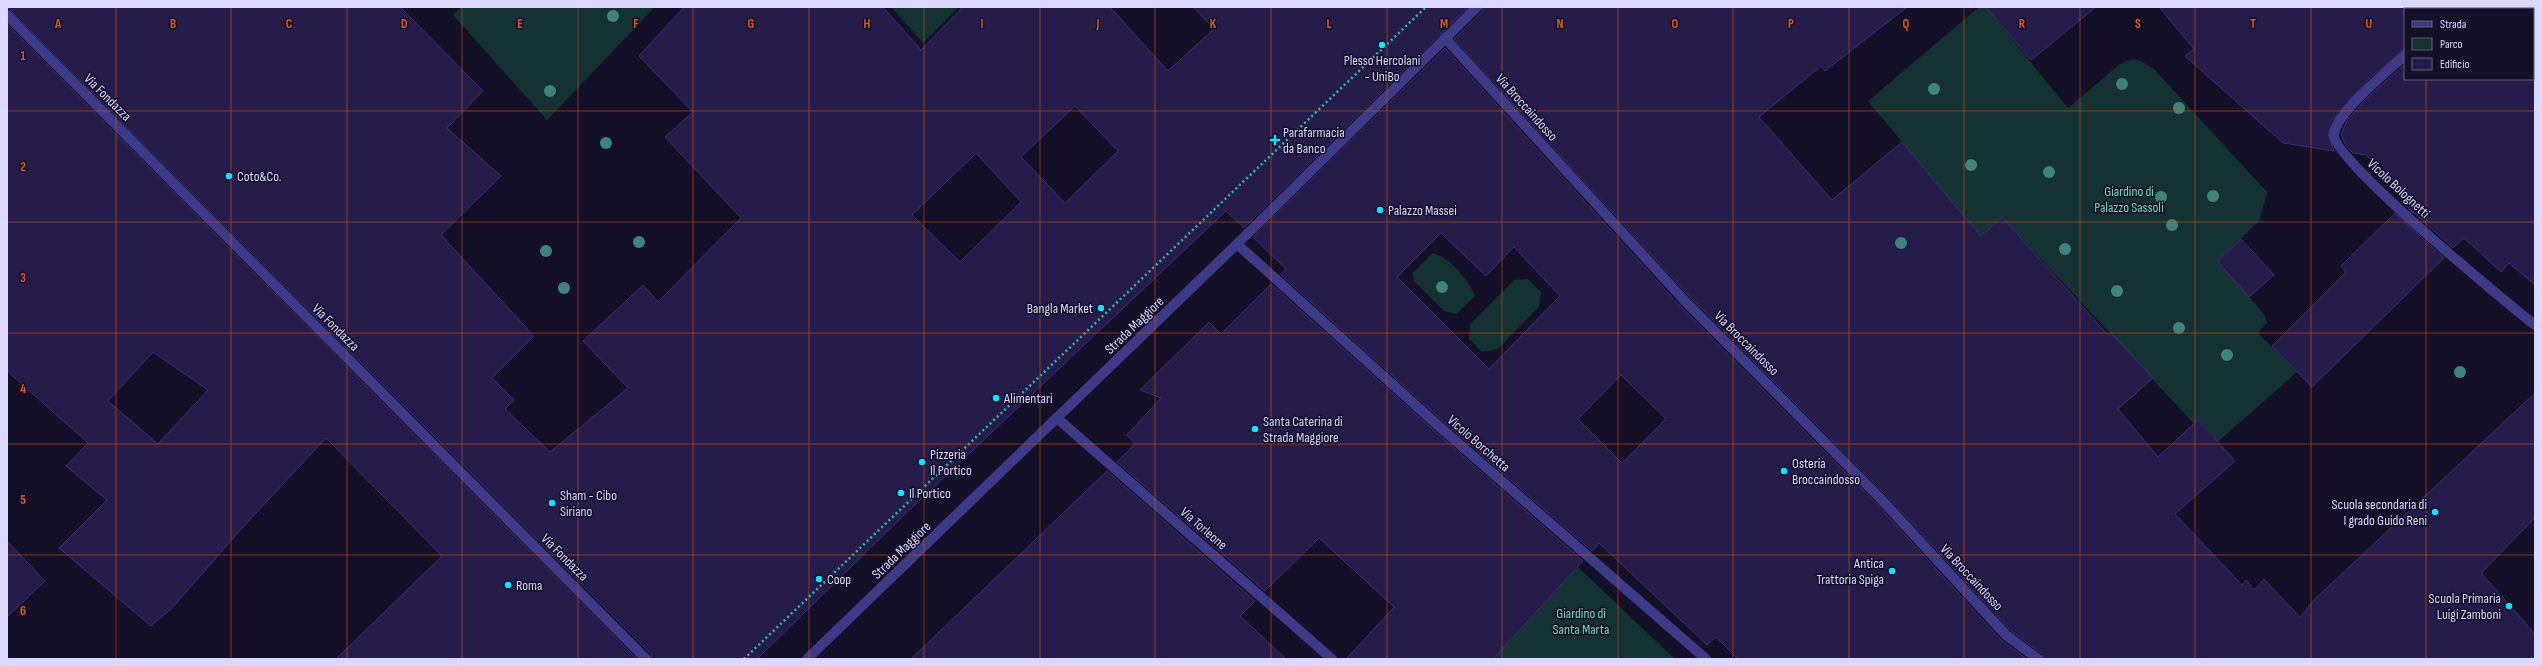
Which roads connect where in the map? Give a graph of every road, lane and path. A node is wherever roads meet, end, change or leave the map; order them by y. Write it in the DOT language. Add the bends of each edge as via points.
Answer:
graph roads {
  1 [pos="1426,7"];
  2 [pos="1477,7"];
  3 [pos="7,15"];
  4 [pos="1445,38"];
  5 [pos="2404,56"];
  6 [pos="1237,244"];
  7 [pos="2535,325"];
  8 [pos="1058,418"];
  9 [pos="646,659"];
  10 [pos="744,659"];
  11 [pos="807,659"];
  12 [pos="1332,659"];
  13 [pos="1706,659"];
  14 [pos="2038,659"];
  1 -- 10 [label="path"];
  2 -- 4 [label="street, Strada Maggiore"];
  3 -- 9 [label="street, Via Fondazza"];
  4 -- 6 [label="street, Strada Maggiore"];
  4 -- 14 [label="street, Via Broccaindosso" via="1684,300 1880,498 2006,634"];
  5 -- 7 [label="street, Vicolo Bolognetti" via="2346,111 2333,134 2334,142 2359,170 2479,281"];
  6 -- 8 [label="street, Strada Maggiore"];
  6 -- 13 [label="street, Vicolo Borchetta" via="1442,429"];
  8 -- 11 [label="street, Strada Maggiore"];
  8 -- 12 [label="street, Via Torleone"];
}
